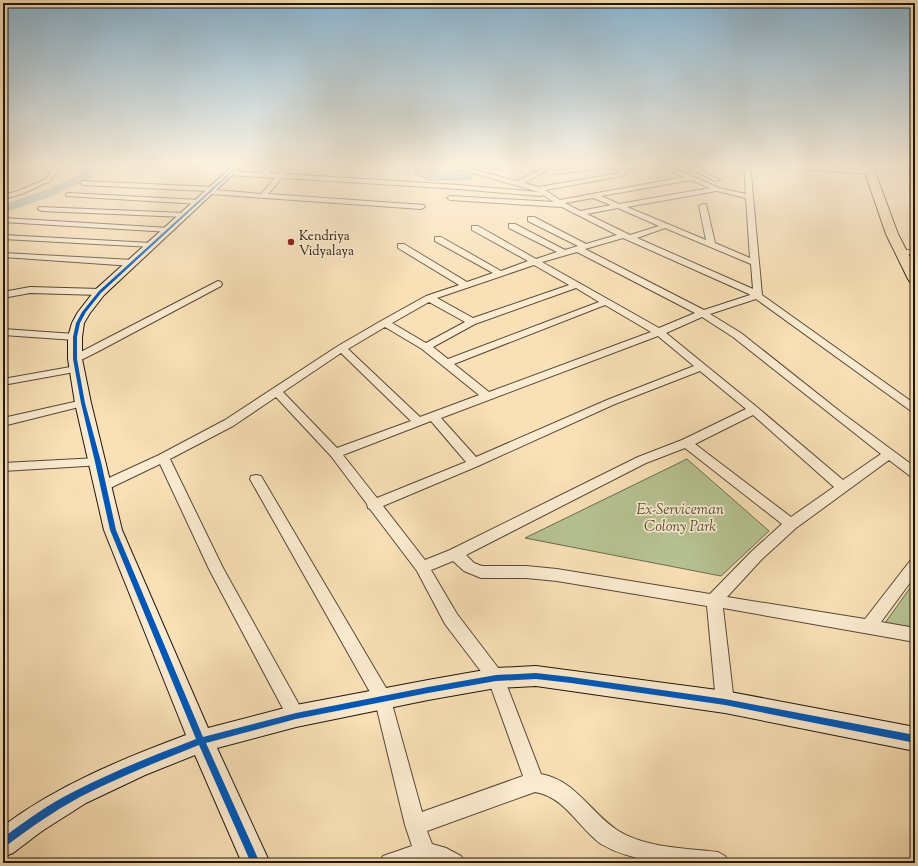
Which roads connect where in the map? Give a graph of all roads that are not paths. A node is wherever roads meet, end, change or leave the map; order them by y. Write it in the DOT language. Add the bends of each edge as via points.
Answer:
graph roads {
  1 [pos="197,204"];
  2 [pos="384,204"];
  3 [pos="564,204"];
  4 [pos="614,204"];
  5 [pos="627,204"];
  6 [pos="751,204"];
  7 [pos="881,204"];
  8 [pos="618,206"];
  9 [pos="703,206"];
  10 [pos="421,207"];
  11 [pos="42,208"];
  12 [pos="579,213"];
  13 [pos="185,215"];
  14 [pos="531,219"];
  15 [pos="3,220"];
  16 [pos="22,221"];
  17 [pos="71,224"];
  18 [pos="512,226"];
  19 [pos="665,226"];
  20 [pos="476,228"];
  21 [pos="170,230"];
  22 [pos="3,233"];
  23 [pos="628,236"];
  24 [pos="3,237"];
  25 [pos="26,239"];
  26 [pos="438,239"];
  27 [pos="46,240"];
  28 [pos="152,245"];
  29 [pos="711,245"];
  30 [pos="401,246"];
  31 [pos="581,247"];
  32 [pos="901,251"];
  33 [pos="565,253"];
  34 [pos="915,253"];
  35 [pos="3,255"];
  36 [pos="534,262"];
  37 [pos="133,263"];
  38 [pos="755,263"];
  39 [pos="499,274"];
  40 [pos="915,279"];
  41 [pos="218,284"];
  42 [pos="465,285"];
  43 [pos="577,285"];
  44 [pos="5,292"];
  45 [pos="100,292"];
  46 [pos="758,295"];
  47 [pos="430,298"];
  48 [pos="606,302"];
  49 [pos="703,313"];
  50 [pos="472,322"];
  51 [pos="384,323"];
  52 [pos="659,332"];
  53 [pos="6,334"];
  54 [pos="75,337"];
  55 [pos="426,346"];
  56 [pos="342,348"];
  57 [pos="447,363"];
  58 [pos="76,364"];
  59 [pos="702,367"];
  60 [pos="3,382"];
  61 [pos="277,392"];
  62 [pos="487,396"];
  63 [pos="82,403"];
  64 [pos="915,408"];
  65 [pos="754,410"];
  66 [pos="434,417"];
  67 [pos="3,422"];
  68 [pos="419,422"];
  69 [pos="686,443"];
  70 [pos="335,453"];
  71 [pos="889,454"];
  72 [pos="163,458"];
  73 [pos="98,462"];
  74 [pos="474,463"];
  75 [pos="3,467"];
  76 [pos="915,474"];
  77 [pos="256,480"];
  78 [pos="103,486"];
  79 [pos="843,487"];
  80 [pos="373,505"];
  81 [pos="790,524"];
  82 [pos="455,554"];
  83 [pos="915,565"];
  84 [pos="422,567"];
  85 [pos="714,600"];
  86 [pos="869,626"];
  87 [pos="915,635"];
  88 [pos="496,678"];
  89 [pos="383,699"];
  90 [pos="725,702"];
  91 [pos="296,716"];
  92 [pos="915,739"];
  93 [pos="201,740"];
  94 [pos="535,782"];
  95 [pos="415,825"];
  96 [pos="3,843"];
  97 [pos="407,860"];
  98 [pos="256,863"];
  99 [pos="454,863"];
  100 [pos="718,863"];
  1 -- 13 [label="street"];
  2 -- 10 [label="street"];
  3 -- 12 [label="street"];
  4 -- 8 [label="street"];
  5 -- 8 [label="street"];
  6 -- 38 [label="street"];
  7 -- 32 [label="main road"];
  8 -- 12 [label="street"];
  8 -- 19 [label="street"];
  9 -- 29 [label="street"];
  11 -- 13 [label="street"];
  12 -- 23 [label="street"];
  13 -- 21 [label="street"];
  14 -- 31 [label="street"];
  15 -- 16 [label="street"];
  16 -- 17 [label="street"];
  16 -- 22 [label="street"];
  17 -- 21 [label="street"];
  17 -- 27 [label="street"];
  18 -- 33 [label="street"];
  19 -- 23 [label="street"];
  19 -- 29 [label="street"];
  20 -- 36 [label="street"];
  21 -- 28 [label="street"];
  23 -- 31 [label="street"];
  23 -- 46 [label="street"];
  24 -- 25 [label="street"];
  25 -- 27 [label="street"];
  25 -- 35 [label="street"];
  26 -- 39 [label="street"];
  27 -- 28 [label="street"];
  28 -- 37 [label="street"];
  29 -- 38 [label="street"];
  30 -- 42 [label="street"];
  31 -- 33 [label="street"];
  31 -- 49 [label="street"];
  32 -- 34 [label="street"];
  32 -- 40 [label="main road"];
  33 -- 36 [label="street"];
  35 -- 37 [label="street"];
  36 -- 39 [label="street"];
  36 -- 43 [label="street"];
  37 -- 45 [label="street"];
  38 -- 46 [label="street" via="758,271"];
  39 -- 42 [label="street"];
  41 -- 58 [label="street" via="108,343"];
  42 -- 47 [label="street"];
  43 -- 48 [label="street"];
  43 -- 50 [label="street"];
  44 -- 45 [label="street"];
  45 -- 54 [label="street" via="84,312"];
  46 -- 49 [label="street"];
  46 -- 64 [label="street"];
  47 -- 50 [label="street"];
  47 -- 51 [label="street"];
  48 -- 52 [label="street"];
  48 -- 57 [label="street"];
  49 -- 52 [label="street"];
  49 -- 71 [label="street" via="743,340"];
  50 -- 55 [label="street"];
  51 -- 55 [label="street"];
  51 -- 56 [label="street"];
  52 -- 59 [label="street"];
  52 -- 62 [label="street"];
  53 -- 54 [label="street"];
  54 -- 58 [label="street"];
  55 -- 57 [label="street"];
  56 -- 61 [label="street"];
  56 -- 68 [label="street"];
  57 -- 62 [label="street"];
  58 -- 60 [label="street"];
  58 -- 63 [label="street"];
  59 -- 65 [label="street"];
  59 -- 74 [label="street" via="611,402"];
  61 -- 70 [label="street"];
  61 -- 72 [label="street" via="229,423"];
  62 -- 66 [label="street"];
  63 -- 67 [label="street"];
  63 -- 73 [label="street"];
  65 -- 69 [label="street"];
  65 -- 79 [label="street"];
  66 -- 68 [label="street"];
  66 -- 74 [label="street"];
  68 -- 70 [label="street"];
  69 -- 81 [label="street"];
  69 -- 82 [label="street" via="642,460"];
  70 -- 80 [label="street"];
  71 -- 76 [label="street"];
  71 -- 79 [label="street"];
  72 -- 78 [label="street"];
  72 -- 91 [label="street" via="216,569"];
  73 -- 75 [label="street"];
  73 -- 78 [label="street"];
  74 -- 80 [label="street"];
  77 -- 89 [label="street"];
  78 -- 93 [label="street" via="113,530"];
  79 -- 81 [label="street"];
  80 -- 84 [label="street"];
  81 -- 85 [label="street"];
  82 -- 84 [label="street"];
  82 -- 85 [label="street" via="469,567 481,572 557,575"];
  83 -- 86 [label="street"];
  84 -- 88 [label="street" via="451,619"];
  85 -- 86 [label="street"];
  85 -- 90 [label="street"];
  86 -- 87 [label="street"];
  88 -- 89 [label="street"];
  88 -- 90 [label="street" via="536,676"];
  88 -- 94 [label="street"];
  89 -- 91 [label="street"];
  89 -- 95 [label="street"];
  90 -- 92 [label="street"];
  91 -- 93 [label="street"];
  93 -- 96 [label="street" via="77,794 32,821"];
  93 -- 98 [label="street"];
  94 -- 95 [label="street"];
  94 -- 100 [label="street" via="545,782 557,788 609,837 626,845 644,851"];
  95 -- 97 [label="street"];
  97 -- 99 [label="street" via="442,856"];
}
